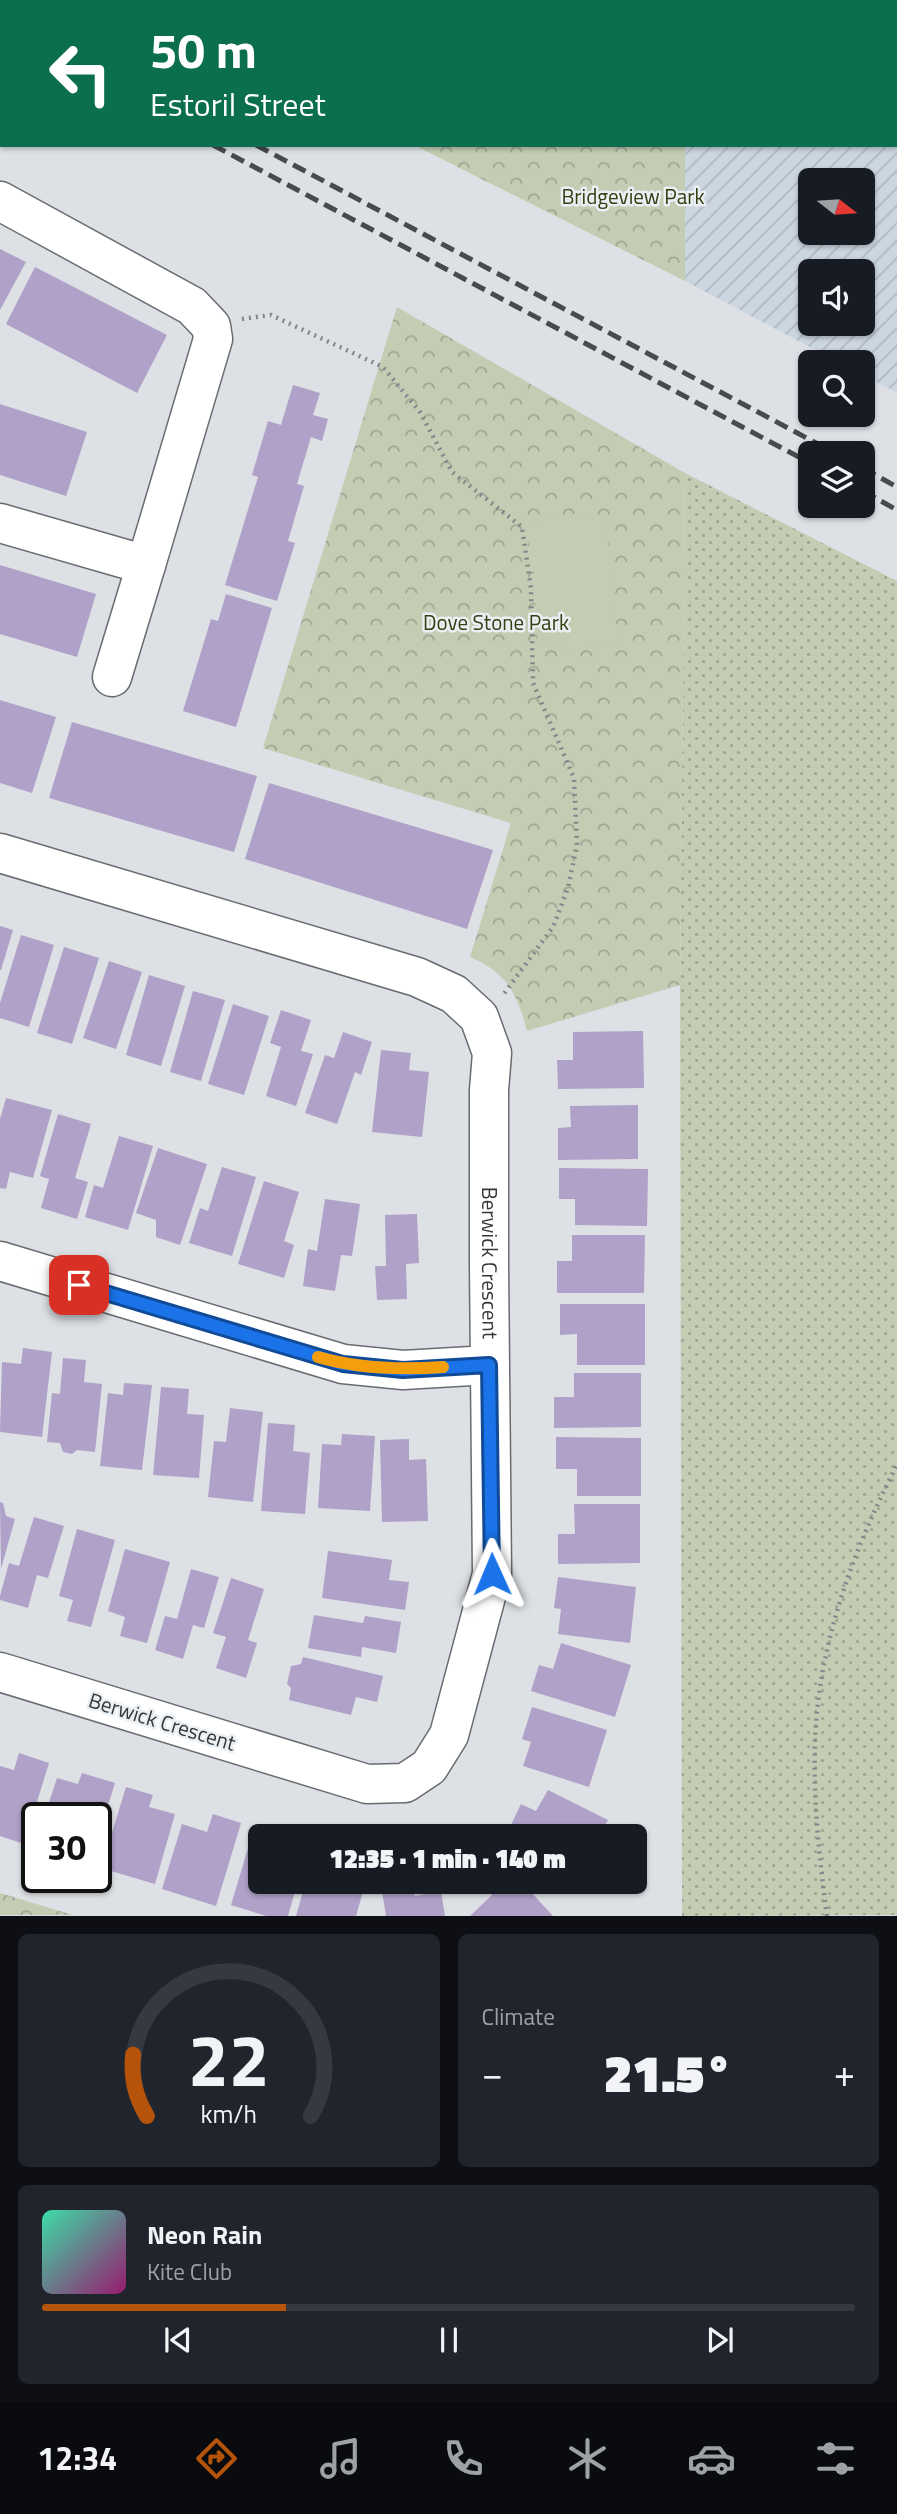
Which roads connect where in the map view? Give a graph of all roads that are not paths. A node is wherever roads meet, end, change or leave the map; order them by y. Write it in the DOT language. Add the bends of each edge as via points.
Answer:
graph roads {
  1 [pos="0,201"];
  2 [pos="0,523"];
  3 [pos="146,565"];
  4 [pos="112,677"];
  5 [pos="0,853"];
  6 [pos="0,1261"];
  7 [pos="489,1365"];
  8 [pos="0,1672"];
  1 -- 3 [label="street" via="192,306 211,326 210,351"];
  2 -- 3 [label="street"];
  3 -- 4 [label="street"];
  5 -- 7 [label="street, Berwick Crescent" via="417,977 454,994 479,1017 492,1053"];
  6 -- 7 [label="street" via="343,1364 403,1370"];
  7 -- 8 [label="street, Berwick Crescent" via="492,1574 449,1735 429,1767 405,1783 367,1784"];
}
